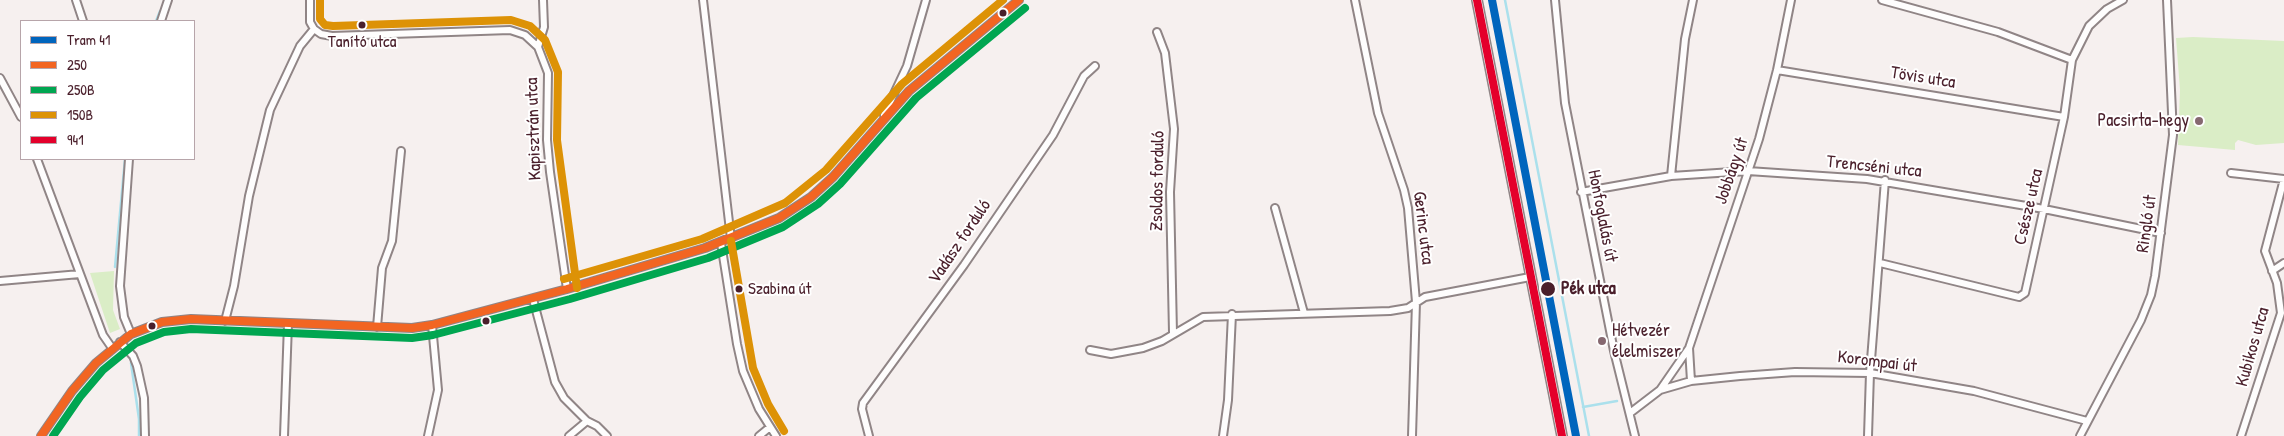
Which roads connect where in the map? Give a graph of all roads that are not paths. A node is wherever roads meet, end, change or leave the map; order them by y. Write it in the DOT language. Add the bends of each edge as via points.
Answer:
graph roads {
  1 [pos="76,0"];
  2 [pos="168,0"];
  3 [pos="310,0"];
  4 [pos="543,0"];
  5 [pos="703,0"];
  6 [pos="926,0"];
  7 [pos="1019,0"];
  8 [pos="1355,0"];
  9 [pos="1477,0"];
  10 [pos="1555,0"];
  11 [pos="1693,0"];
  12 [pos="1791,0"];
  13 [pos="1882,0"];
  14 [pos="2123,0"];
  15 [pos="2167,0"];
  16 [pos="83,20"];
  17 [pos="161,20"];
  18 [pos="314,29"];
  19 [pos="1157,32"];
  20 [pos="538,47"];
  21 [pos="2072,60"];
  22 [pos="1095,66"];
  23 [pos="1777,70"];
  24 [pos="0,78"];
  25 [pos="20,115"];
  26 [pos="2064,117"];
  27 [pos="876,129"];
  28 [pos="401,151"];
  29 [pos="37,160"];
  30 [pos="130,160"];
  31 [pos="1748,171"];
  32 [pos="2231,173"];
  33 [pos="1672,176"];
  34 [pos="2284,179"];
  35 [pos="1885,180"];
  36 [pos="1581,192"];
  37 [pos="1275,208"];
  38 [pos="2044,209"];
  39 [pos="2161,233"];
  40 [pos="731,239"];
  41 [pos="722,243"];
  42 [pos="1880,264"];
  43 [pos="2284,264"];
  44 [pos="2272,271"];
  45 [pos="80,274"];
  46 [pos="1530,277"];
  47 [pos="0,281"];
  48 [pos="567,289"];
  49 [pos="532,299"];
  50 [pos="1416,302"];
  51 [pos="1232,314"];
  52 [pos="1304,314"];
  53 [pos="225,321"];
  54 [pos="2281,323"];
  55 [pos="288,324"];
  56 [pos="432,325"];
  57 [pos="377,327"];
  58 [pos="1173,333"];
  59 [pos="131,334"];
  60 [pos="120,342"];
  61 [pos="112,348"];
  62 [pos="1689,348"];
  63 [pos="1090,350"];
  64 [pos="1870,373"];
  65 [pos="1691,381"];
  66 [pos="1660,390"];
  67 [pos="1630,413"];
  68 [pos="587,421"];
  69 [pos="2087,421"];
  70 [pos="770,427"];
  71 [pos="41,436"];
  72 [pos="145,436"];
  73 [pos="284,436"];
  74 [pos="428,436"];
  75 [pos="569,436"];
  76 [pos="607,436"];
  77 [pos="759,436"];
  78 [pos="776,436"];
  79 [pos="869,436"];
  80 [pos="1223,436"];
  81 [pos="1412,436"];
  82 [pos="1562,436"];
  83 [pos="1635,436"];
  84 [pos="1868,436"];
  85 [pos="2080,436"];
  86 [pos="2241,436"];
  1 -- 16 [label="street"];
  2 -- 17 [label="street"];
  3 -- 18 [label="street" via="310,22"];
  4 -- 20 [label="street" via="544,27"];
  5 -- 40 [label="street"];
  6 -- 27 [label="street" via="901,82"];
  7 -- 27 [label="street" via="909,91"];
  8 -- 50 [label="street, Gerinc utca" via="1378,113 1407,198"];
  9 -- 46 [label="street"];
  10 -- 36 [label="street, Honfoglalás út" via="1563,94"];
  11 -- 33 [label="street" via="1685,39"];
  12 -- 23 [label="street, Jobbágy út"];
  13 -- 21 [label="street" via="1998,32"];
  14 -- 21 [label="street, Csésze utca" via="2107,9 2089,26"];
  15 -- 39 [label="street, Ringló út" via="2174,125"];
  18 -- 20 [label="street" via="332,36 510,30 525,35"];
  18 -- 53 [label="street" via="300,46 270,110"];
  19 -- 58 [label="street, Zsoldos forduló" via="1165,54 1174,129 1170,192"];
  20 -- 48 [label="street, Kapisztrán utca" via="548,74 549,164"];
  21 -- 26 [label="street, Csésze utca"];
  22 -- 79 [label="street, Vadász forduló" via="1084,76 1053,135 964,265 863,403"];
  23 -- 26 [label="street, Tövis utca"];
  23 -- 31 [label="street, Jobbágy út"];
  24 -- 25 [label="street"];
  26 -- 38 [label="street, Csésze utca"];
  27 -- 40 [label="street" via="811,197 779,218"];
  28 -- 57 [label="street" via="392,241 382,268"];
  29 -- 45 [label="street"];
  30 -- 59 [label="street" via="120,286 124,317"];
  31 -- 33 [label="street, Trencséni utca"];
  31 -- 35 [label="street, Trencséni utca"];
  31 -- 62 [label="street, Jobbágy út"];
  32 -- 34 [label="street"];
  33 -- 36 [label="street, Trencséni utca"];
  34 -- 44 [label="street, Kubikos utca" via="2265,251"];
  35 -- 38 [label="street, Trencséni utca"];
  35 -- 42 [label="street"];
  36 -- 67 [label="street, Honfoglalás út"];
  37 -- 52 [label="street"];
  38 -- 39 [label="street, Trencséni utca"];
  38 -- 42 [label="street, Csésze utca" via="2022,296"];
  39 -- 69 [label="street, Ringló út" via="2151,294"];
  40 -- 41 [label="street"];
  41 -- 48 [label="street"];
  41 -- 70 [label="street" via="743,371"];
  42 -- 64 [label="street"];
  43 -- 44 [label="street"];
  44 -- 54 [label="street, Kubikos utca" via="2281,304"];
  45 -- 47 [label="street"];
  45 -- 61 [label="street" via="103,335"];
  46 -- 50 [label="street" via="1425,297"];
  46 -- 82 [label="street"];
  48 -- 49 [label="street"];
  49 -- 56 [label="street"];
  49 -- 68 [label="street" via="556,382 564,398"];
  50 -- 52 [label="street" via="1408,308 1390,311"];
  50 -- 81 [label="street, Gerinc utca"];
  51 -- 52 [label="street"];
  51 -- 58 [label="street" via="1204,317"];
  51 -- 80 [label="street"];
  53 -- 55 [label="street"];
  53 -- 59 [label="street" via="176,320"];
  54 -- 86 [label="street, Kubikos utca"];
  55 -- 57 [label="street"];
  55 -- 73 [label="street"];
  56 -- 57 [label="street"];
  56 -- 74 [label="street" via="438,390"];
  58 -- 63 [label="street" via="1143,348 1110,354"];
  59 -- 60 [label="street"];
  60 -- 61 [label="street"];
  60 -- 72 [label="street" via="137,366 144,398"];
  61 -- 71 [label="street" via="86,372"];
  62 -- 65 [label="street, Jobbágy út"];
  62 -- 66 [label="street, Jobbágy út"];
  64 -- 65 [label="street, Korompai út" via="1795,372"];
  64 -- 69 [label="street, Korompai út" via="1974,391"];
  64 -- 84 [label="street"];
  65 -- 66 [label="street, Korompai út"];
  66 -- 67 [label="street, Jobbágy út"];
  67 -- 83 [label="street, Honfoglalás út"];
  68 -- 75 [label="street"];
  68 -- 76 [label="street"];
  69 -- 85 [label="street, Ringló út"];
  70 -- 77 [label="street"];
  70 -- 78 [label="street"];
}
